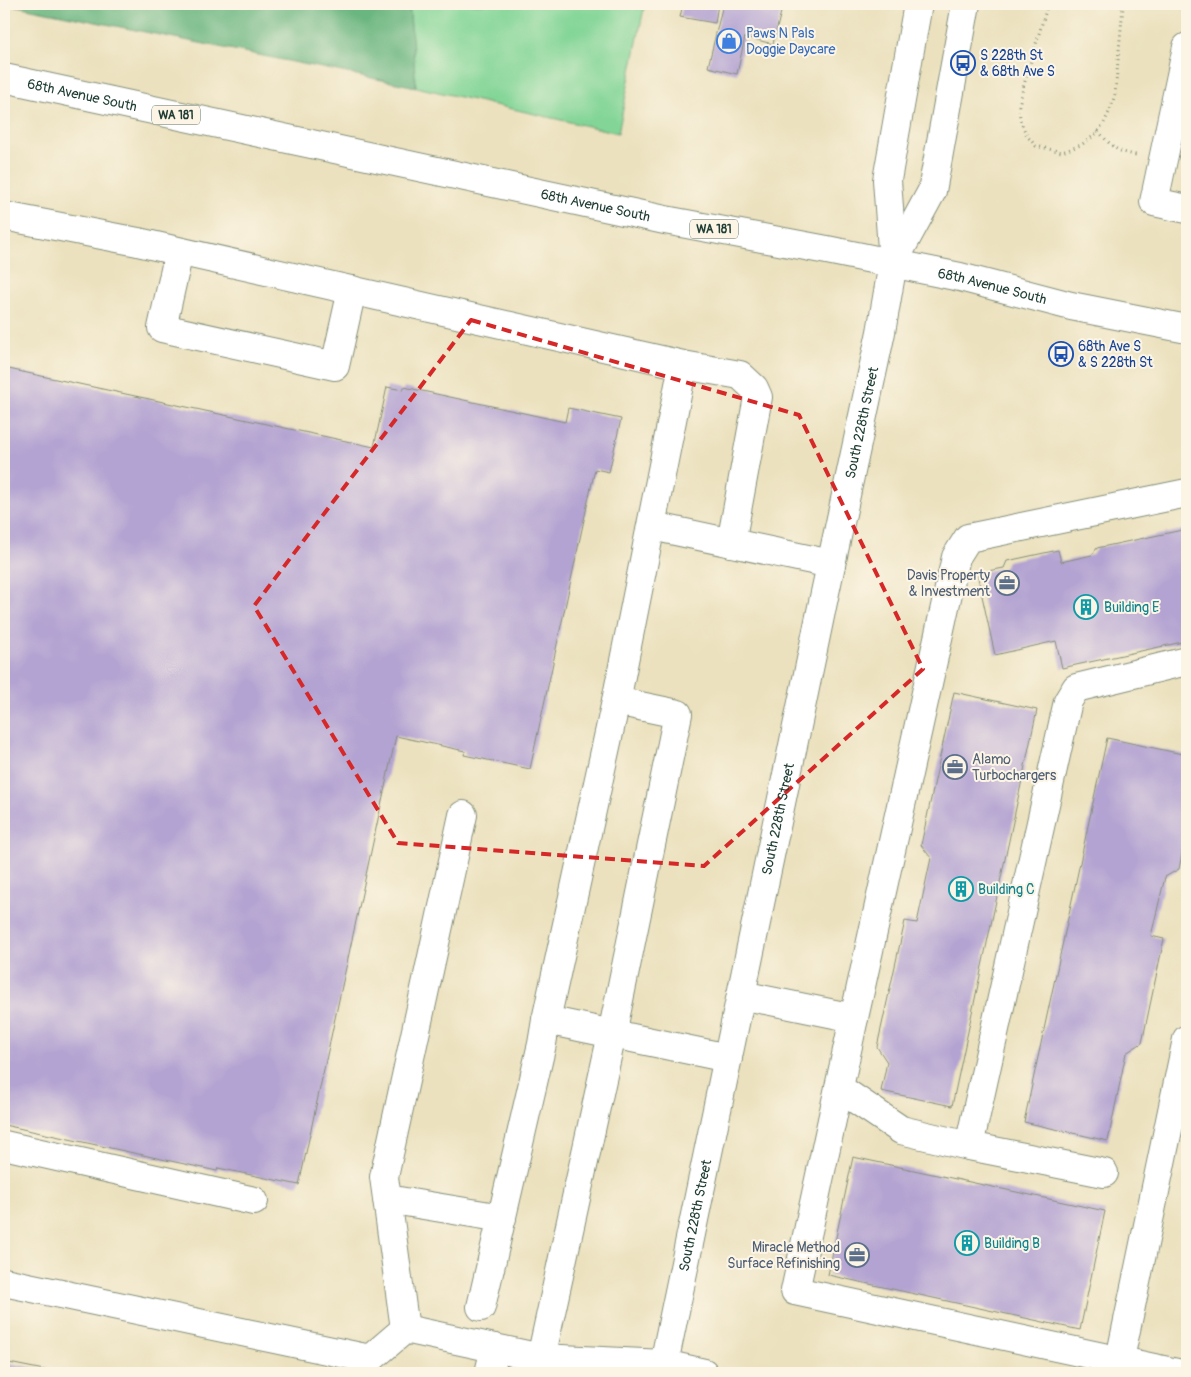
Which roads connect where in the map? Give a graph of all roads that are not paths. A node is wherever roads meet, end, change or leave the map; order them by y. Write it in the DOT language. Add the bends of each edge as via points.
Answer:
graph roads {
  1 [pos="966,4"];
  2 [pos="913,5"];
  3 [pos="1187,47"];
  4 [pos="4,78"];
  5 [pos="1187,209"];
  6 [pos="4,216"];
  7 [pos="179,252"];
  8 [pos="893,263"];
  9 [pos="352,290"];
  10 [pos="1187,330"];
  11 [pos="683,365"];
  12 [pos="1187,493"];
  13 [pos="652,526"];
  14 [pos="731,543"];
  15 [pos="831,564"];
  16 [pos="1187,661"];
  17 [pos="616,700"];
  18 [pos="463,815"];
  19 [pos="741,995"];
  20 [pos="854,1018"];
  21 [pos="546,1020"];
  22 [pos="612,1034"];
  23 [pos="1187,1039"];
  24 [pos="728,1058"];
  25 [pos="839,1088"];
  26 [pos="4,1145"];
  27 [pos="969,1146"];
  28 [pos="1104,1173"];
  29 [pos="387,1199"];
  30 [pos="254,1201"];
  31 [pos="502,1218"];
  32 [pos="4,1282"];
  33 [pos="481,1307"];
  34 [pos="405,1329"];
  35 [pos="541,1358"];
  36 [pos="492,1361"];
  37 [pos="1119,1367"];
  38 [pos="663,1369"];
  39 [pos="704,1373"];
  40 [pos="1177,1373"];
  1 -- 8 [label="main road, South 228th Street" via="932,191"];
  2 -- 8 [label="main road, South 228th Street" via="887,180"];
  3 -- 5 [label="main road" via="1154,202"];
  4 -- 8 [label="main road, 68th Avenue South / WA 181" via="665,220"];
  6 -- 7 [label="main road"];
  7 -- 9 [label="main road"];
  7 -- 9 [label="main road" via="162,328 335,366"];
  8 -- 10 [label="main road, 68th Avenue South / WA 181" via="1070,306"];
  8 -- 15 [label="main road, South 228th Street"];
  9 -- 11 [label="main road"];
  11 -- 13 [label="main road"];
  11 -- 14 [label="main road" via="740,375 754,388 758,397"];
  12 -- 20 [label="main road" via="968,538 956,557"];
  13 -- 14 [label="main road"];
  13 -- 17 [label="main road"];
  14 -- 15 [label="main road"];
  15 -- 19 [label="main road, South 228th Street"];
  16 -- 27 [label="main road" via="1076,688 1068,701"];
  17 -- 21 [label="main road"];
  17 -- 22 [label="main road" via="678,714"];
  18 -- 29 [label="main road" via="384,1177"];
  19 -- 20 [label="main road"];
  19 -- 24 [label="main road, South 228th Street"];
  20 -- 25 [label="main road"];
  21 -- 22 [label="main road"];
  21 -- 31 [label="main road"];
  22 -- 24 [label="main road"];
  22 -- 35 [label="main road"];
  23 -- 37 [label="main road"];
  24 -- 38 [label="main road, South 228th Street"];
  25 -- 27 [label="main road" via="901,1130"];
  25 -- 37 [label="main road" via="795,1291"];
  26 -- 30 [label="main road"];
  27 -- 28 [label="main road"];
  29 -- 31 [label="main road"];
  29 -- 34 [label="main road"];
  31 -- 33 [label="main road"];
  32 -- 34 [label="main road" via="370,1359"];
  34 -- 36 [label="main road"];
  35 -- 36 [label="main road"];
  35 -- 38 [label="main road"];
  37 -- 40 [label="main road"];
  38 -- 39 [label="main road"];
}
